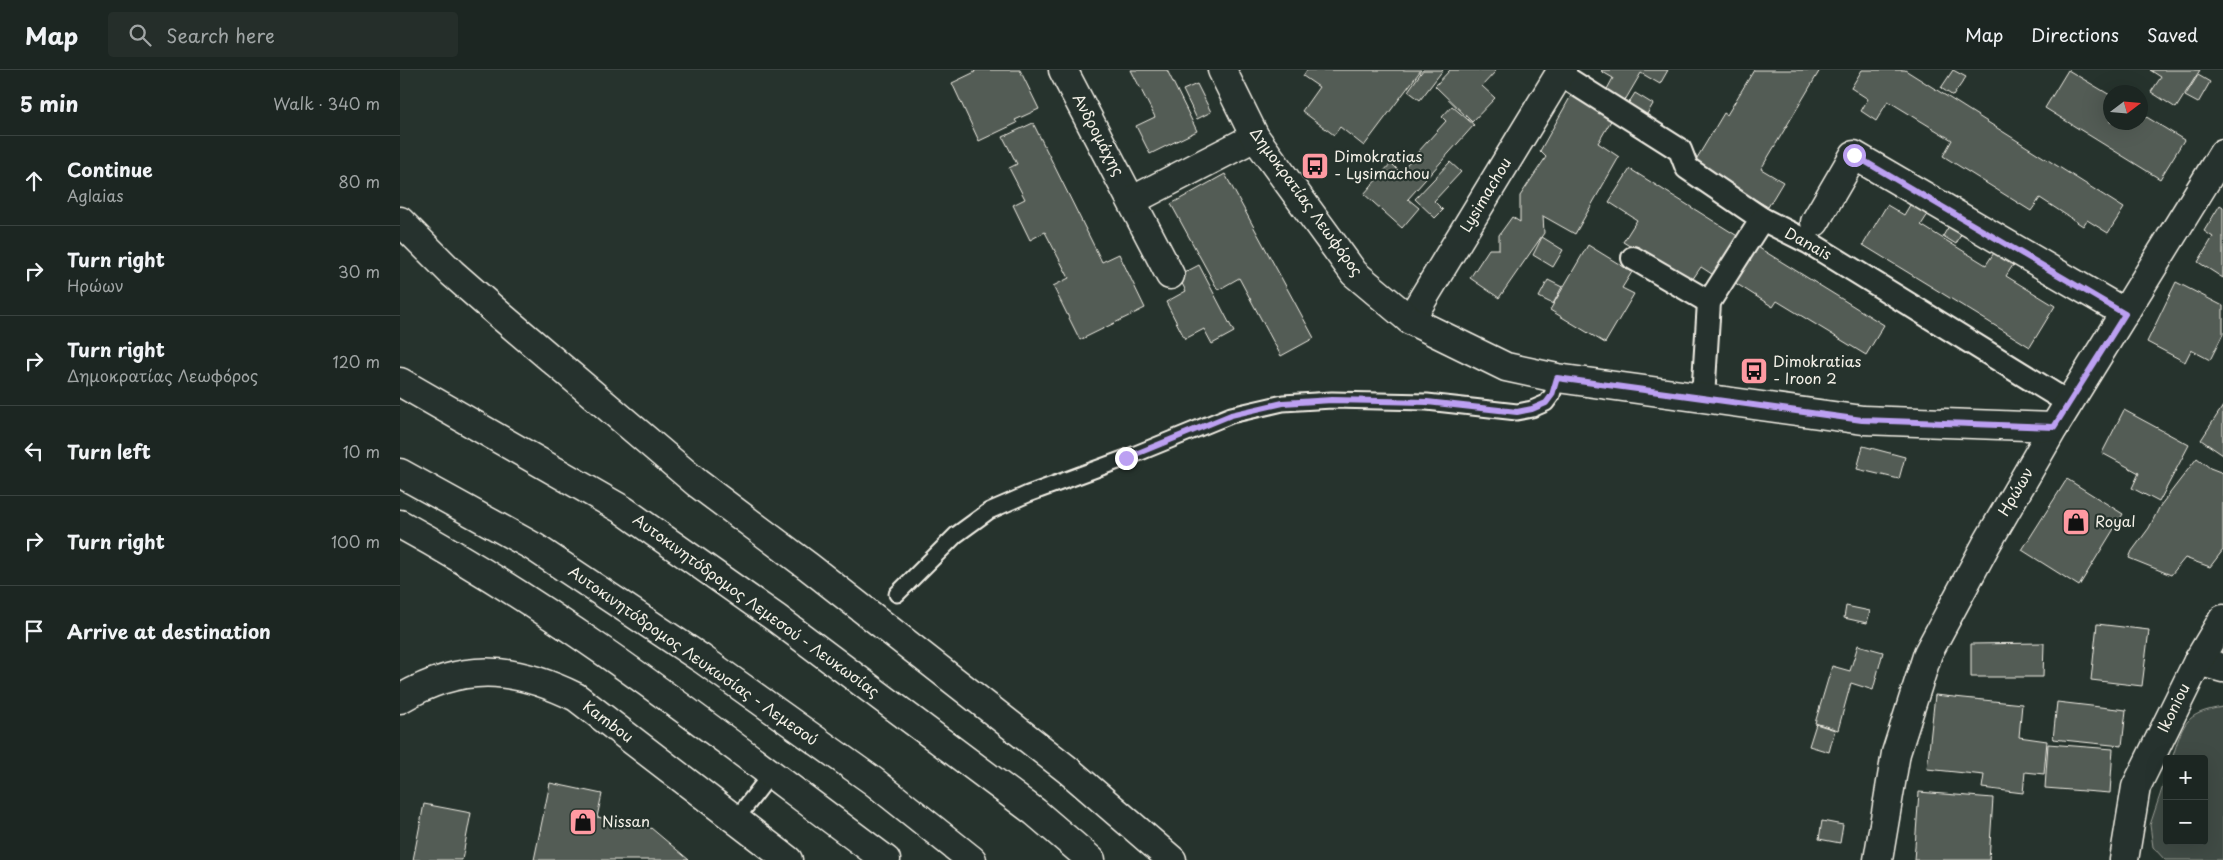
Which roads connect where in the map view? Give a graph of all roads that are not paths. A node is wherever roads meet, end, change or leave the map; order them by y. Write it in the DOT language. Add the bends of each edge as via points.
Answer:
graph roads {
  1 [pos="1063,70"];
  2 [pos="1222,70"];
  3 [pos="1561,72"];
  4 [pos="1255,137"];
  5 [pos="2223,153"];
  6 [pos="1133,200"];
  7 [pos="1762,219"];
  8 [pos="400,221"];
  9 [pos="1815,222"];
  10 [pos="1633,258"];
  11 [pos="1170,275"];
  12 [pos="1709,302"];
  13 [pos="2125,314"];
  14 [pos="1410,320"];
  15 [pos="1557,378"];
  16 [pos="400,382"];
  17 [pos="1703,398"];
  18 [pos="2069,403"];
  19 [pos="2054,427"];
  20 [pos="400,473"];
  21 [pos="400,524"];
  22 [pos="897,594"];
  23 [pos="2223,619"];
  24 [pos="2210,664"];
  25 [pos="400,699"];
  26 [pos="764,783"];
  27 [pos="736,819"];
  28 [pos="788,860"];
  29 [pos="886,860"];
  30 [pos="972,860"];
  31 [pos="1091,860"];
  32 [pos="1172,860"];
  33 [pos="1878,860"];
  34 [pos="2124,860"];
  1 -- 6 [label="main road, Ανδρομάχης"];
  2 -- 4 [label="main road, Δημοκρατίας Λεωφόρος"];
  3 -- 7 [label="street, Danais" via="1680,150 1687,168"];
  3 -- 14 [label="main road, Lysimachou"];
  4 -- 6 [label="main road"];
  4 -- 14 [label="main road, Δημοκρατίας Λεωφόρος" via="1354,273"];
  5 -- 13 [label="main road, Ηρώων"];
  6 -- 11 [label="main road, Ανδρομάχης"];
  7 -- 12 [label="street"];
  7 -- 18 [label="street, Danais" via="1808,242"];
  8 -- 32 [label="main road" via="452,273 697,483 1045,751"];
  9 -- 13 [label="main road" via="1854,155"];
  10 -- 12 [label="street"];
  12 -- 17 [label="street"];
  13 -- 18 [label="main road, Ηρώων"];
  14 -- 15 [label="main road, Δημοκρατίας Λεωφόρος" via="1506,367"];
  15 -- 17 [label="main road, Δημοκρατίας Λεωφόρος"];
  15 -- 22 [label="lane" via="1546,403 1517,412 1427,402 1332,400 1283,403 1231,415 989,511 956,535"];
  16 -- 31 [label="main road, Αυτοκινητόδρομος Λεμεσού - Λευκωσίας" via="623,510 776,618 1035,812"];
  17 -- 19 [label="main road, Δημοκρατίας Λεωφόρος" via="1862,420"];
  18 -- 19 [label="main road, Ηρώων"];
  19 -- 33 [label="main road, Ηρώων" via="1928,653 1896,754"];
  20 -- 30 [label="main road, Αυτοκινητόδρομος Λευκωσίας - Λεμεσού" via="534,547 702,659 873,781"];
  21 -- 29 [label="main road" via="449,551 593,644"];
  23 -- 24 [label="main road, Ikoniou"];
  24 -- 34 [label="main road, Ikoniou" via="2136,787"];
  25 -- 27 [label="main road, Kambou" via="420,687 469,673 498,673 548,683 576,697"];
  26 -- 27 [label="lane"];
  27 -- 28 [label="main road, Kambou"];
}
